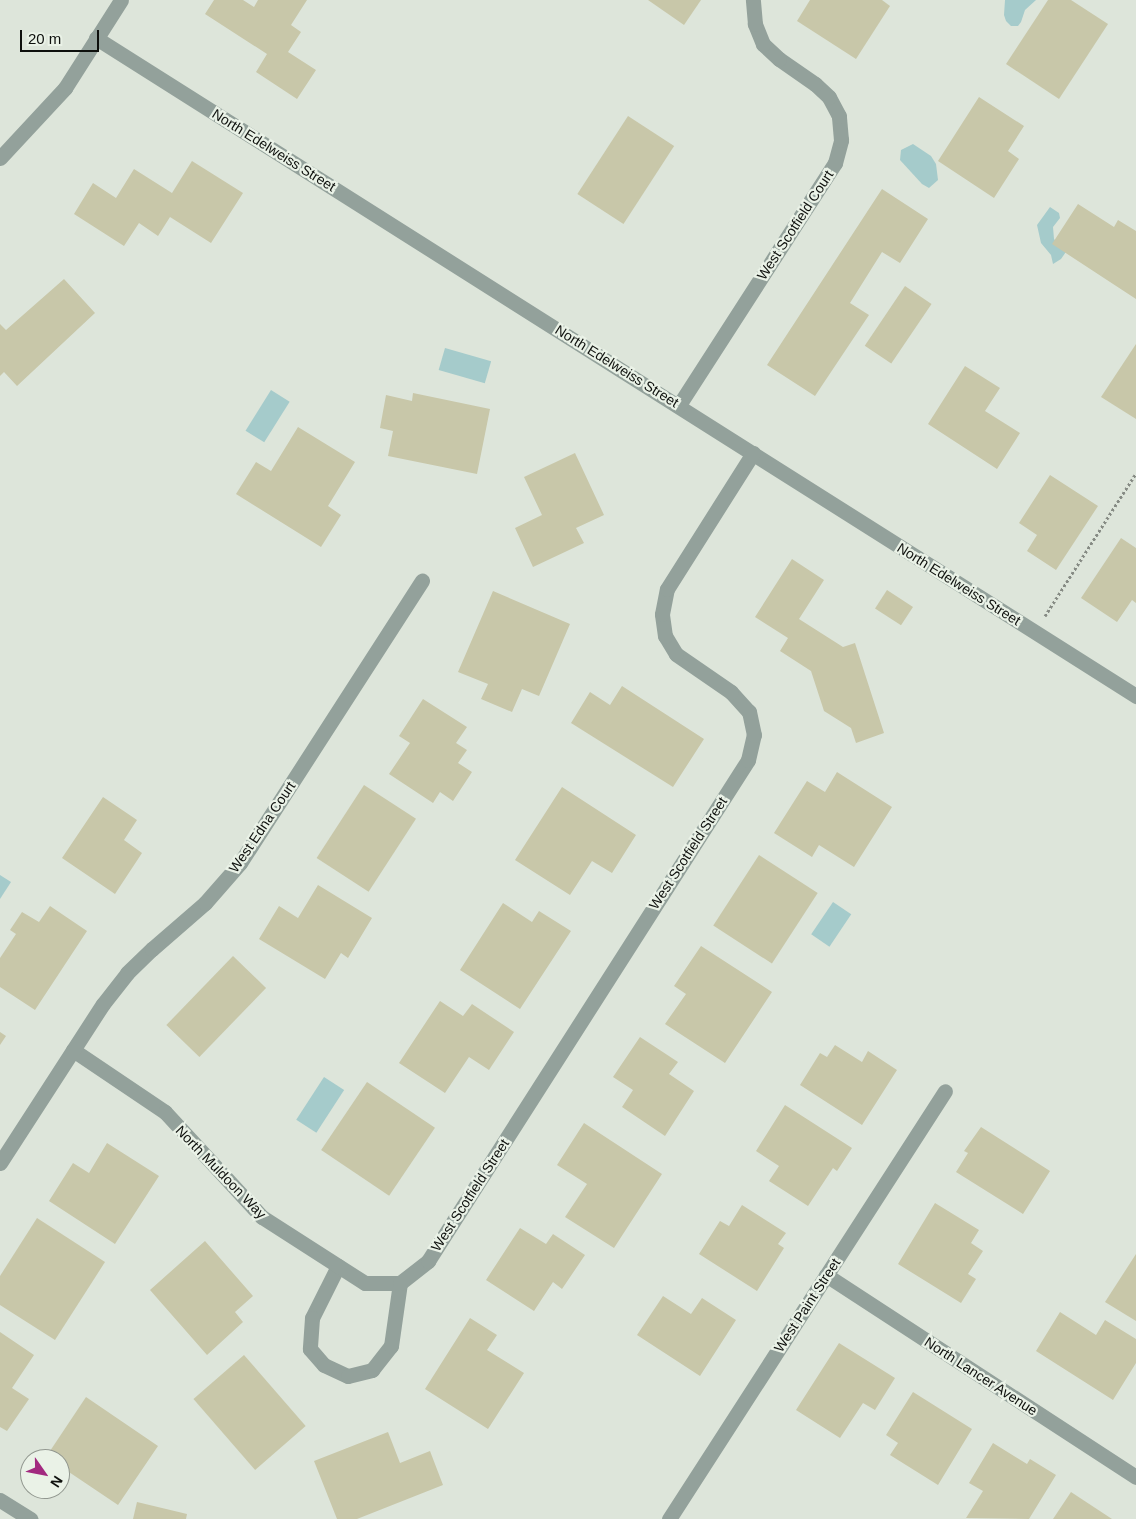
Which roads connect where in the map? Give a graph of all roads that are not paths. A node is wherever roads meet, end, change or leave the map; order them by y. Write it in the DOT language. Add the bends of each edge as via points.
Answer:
graph roads {
  1 [pos="121,0"];
  2 [pos="753,0"];
  3 [pos="96,38"];
  4 [pos="0,158"];
  5 [pos="679,405"];
  6 [pos="753,453"];
  7 [pos="422,581"];
  8 [pos="1136,696"];
  9 [pos="73,1050"];
  10 [pos="945,1091"];
  11 [pos="0,1163"];
  12 [pos="338,1266"];
  13 [pos="826,1275"];
  14 [pos="400,1283"];
  15 [pos="1136,1477"];
  16 [pos="0,1500"];
  17 [pos="30,1519"];
  18 [pos="669,1519"];
  1 -- 3 [label="street"];
  2 -- 5 [label="street, West Scotfield Court" via="755,24 763,44 829,97 839,116 841,140 835,163"];
  3 -- 4 [label="street" via="64,88"];
  3 -- 5 [label="street, North Edelweiss Street"];
  5 -- 6 [label="street, North Edelweiss Street"];
  6 -- 8 [label="street, North Edelweiss Street"];
  6 -- 14 [label="street, West Scotfield Street" via="668,589 662,614 665,636 676,654 731,692 749,712 754,735 748,760 428,1261"];
  7 -- 9 [label="street, West Edna Court" via="240,863 205,903 127,974"];
  9 -- 11 [label="street, West Edna Court"];
  9 -- 12 [label="street, North Muldoon Way" via="165,1112 262,1217"];
  10 -- 13 [label="street, West Paint Street"];
  12 -- 14 [label="street, North Muldoon Way" via="365,1282"];
  12 -- 14 [label="street" via="312,1318 310,1349 324,1365 348,1376 372,1370 391,1346"];
  13 -- 15 [label="street, North Lancer Avenue"];
  13 -- 18 [label="street, West Paint Street"];
  16 -- 17 [label="street"];
}
